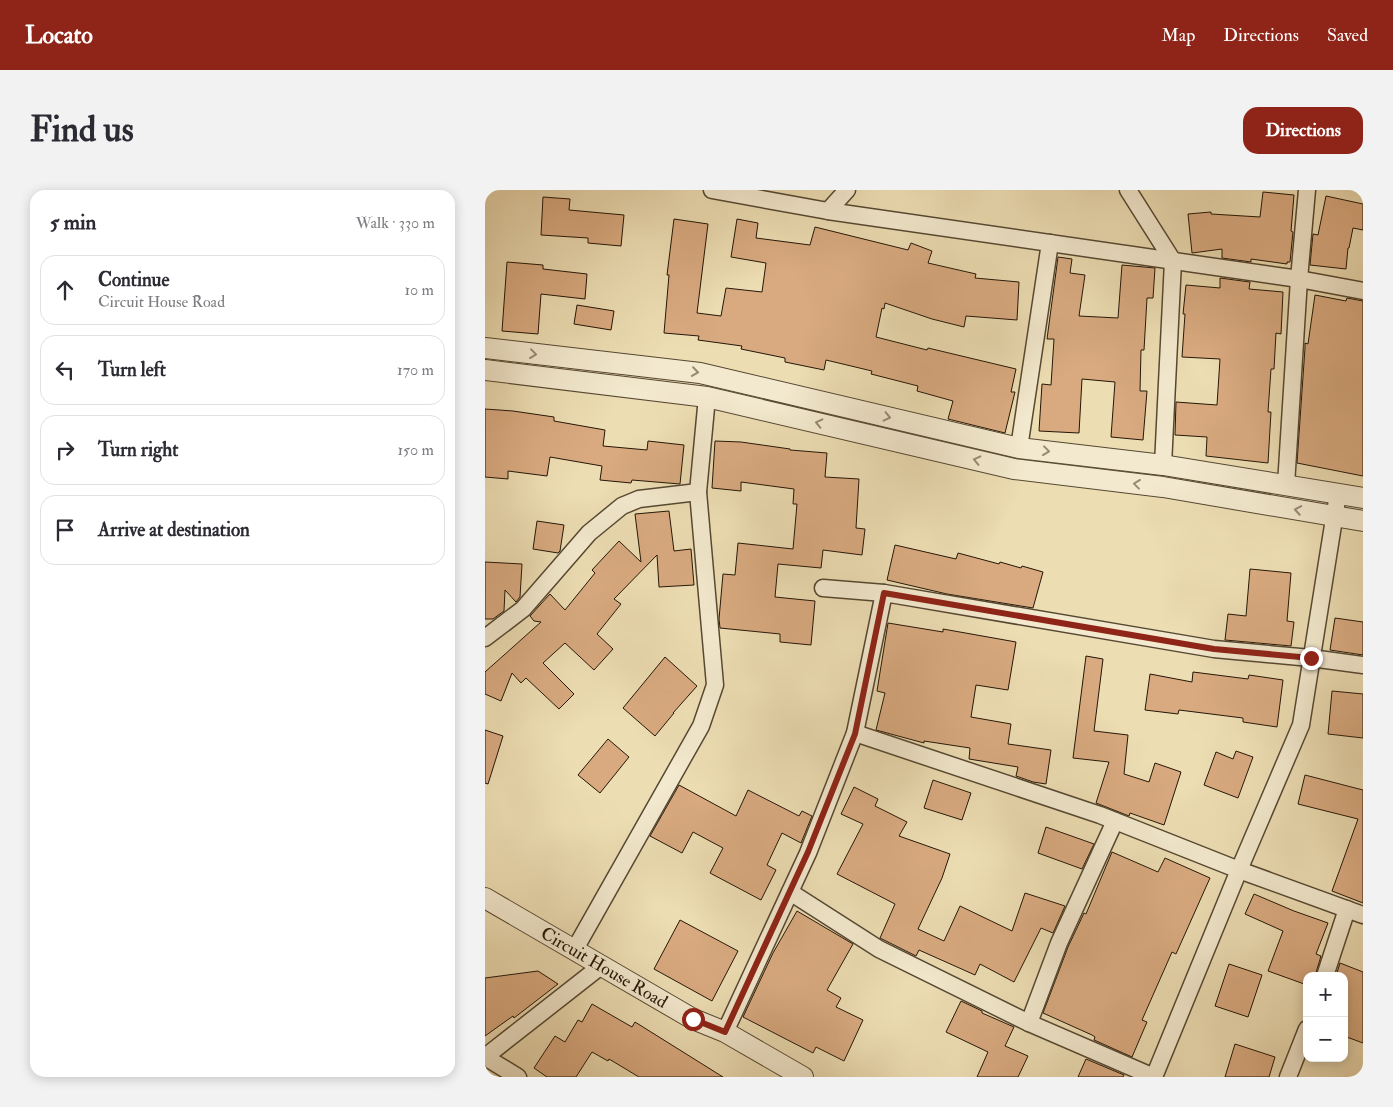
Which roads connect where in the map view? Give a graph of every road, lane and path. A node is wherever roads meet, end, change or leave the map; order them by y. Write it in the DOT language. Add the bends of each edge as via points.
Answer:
graph roads {
  1 [pos="712,190"];
  2 [pos="847,190"];
  3 [pos="1128,190"];
  4 [pos="1307,190"];
  5 [pos="828,211"];
  6 [pos="1050,243"];
  7 [pos="1173,261"];
  8 [pos="1299,279"];
  9 [pos="1363,291"];
  10 [pos="485,348"];
  11 [pos="485,370"];
  12 [pos="707,397"];
  13 [pos="1019,448"];
  14 [pos="1163,465"];
  15 [pos="1287,485"];
  16 [pos="698,492"];
  17 [pos="1338,494"];
  18 [pos="1363,498"];
  19 [pos="1334,517"];
  20 [pos="1363,521"];
  21 [pos="823,588"];
  22 [pos="884,593"];
  23 [pos="485,638"];
  24 [pos="1311,658"];
  25 [pos="1363,665"];
  26 [pos="855,734"];
  27 [pos="1115,821"];
  28 [pos="1239,870"];
  29 [pos="789,892"];
  30 [pos="485,898"];
  31 [pos="1355,912"];
  32 [pos="575,948"];
  33 [pos="601,966"];
  34 [pos="1327,972"];
  35 [pos="1029,1023"];
  36 [pos="725,1032"];
  37 [pos="1303,1040"];
  38 [pos="485,1057"];
  39 [pos="518,1077"];
  40 [pos="803,1077"];
  41 [pos="1154,1077"];
  42 [pos="1289,1077"];
  1 -- 5 [label="street"];
  2 -- 5 [label="street"];
  3 -- 7 [label="street"];
  4 -- 8 [label="street"];
  5 -- 6 [label="street"];
  6 -- 7 [label="street"];
  6 -- 13 [label="street"];
  7 -- 8 [label="street"];
  7 -- 14 [label="street"];
  8 -- 9 [label="street"];
  8 -- 15 [label="street"];
  10 -- 13 [label="street, one-way" via="700,373"];
  11 -- 12 [label="street"];
  12 -- 16 [label="street"];
  19 -- 12 [label="street, one-way" via="1163,487 1014,469"];
  13 -- 14 [label="street, one-way"];
  14 -- 15 [label="street"];
  15 -- 17 [label="street"];
  16 -- 23 [label="street" via="639,499 622,506 589,533 523,609"];
  16 -- 32 [label="street" via="715,684 701,726"];
  17 -- 18 [label="street"];
  17 -- 19 [label="street"];
  19 -- 20 [label="street"];
  19 -- 24 [label="street"];
  21 -- 22 [label="street"];
  22 -- 24 [label="street" via="1214,649"];
  22 -- 26 [label="street"];
  24 -- 25 [label="street"];
  24 -- 28 [label="street" via="1301,725"];
  26 -- 27 [label="street"];
  26 -- 29 [label="street"];
  27 -- 28 [label="street"];
  27 -- 35 [label="street" via="1059,944"];
  28 -- 31 [label="street"];
  28 -- 41 [label="street"];
  29 -- 35 [label="street" via="879,949"];
  29 -- 36 [label="street"];
  30 -- 32 [label="street, Circuit House Road"];
  31 -- 34 [label="street"];
  32 -- 33 [label="street, Circuit House Road"];
  33 -- 36 [label="street, Circuit House Road" via="693,1019"];
  33 -- 38 [label="street"];
  35 -- 41 [label="street"];
  36 -- 40 [label="street, Circuit House Road"];
  37 -- 42 [label="street"];
  38 -- 39 [label="street"];
}
